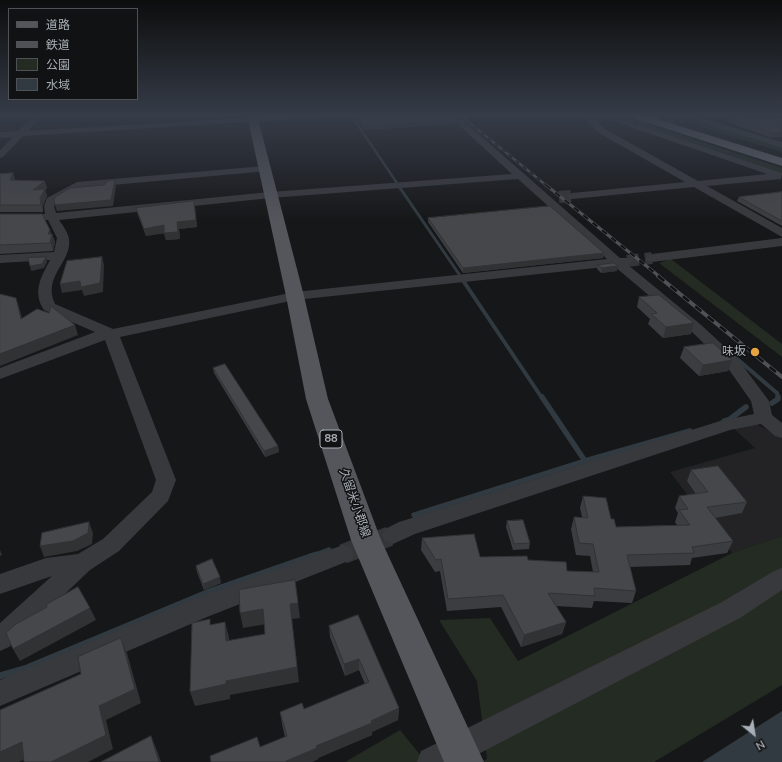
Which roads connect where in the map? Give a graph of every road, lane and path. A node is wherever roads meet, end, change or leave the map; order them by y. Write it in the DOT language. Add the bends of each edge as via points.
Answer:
graph roads {
  1 [pos="261,151"];
  2 [pos="492,151"];
  3 [pos="636,151"];
  4 [pos="713,151"];
  5 [pos="741,151"];
  6 [pos="764,151"];
  7 [pos="782,156"];
  8 [pos="782,162"];
  9 [pos="265,169"];
  10 [pos="521,176"];
  11 [pos="781,176"];
  12 [pos="695,184"];
  13 [pos="270,196"];
  14 [pos="572,196"];
  15 [pos="559,197"];
  16 [pos="546,198"];
  17 [pos="0,217"];
  18 [pos="51,217"];
  19 [pos="782,233"];
  20 [pos="782,242"];
  21 [pos="58,256"];
  22 [pos="652,258"];
  23 [pos="0,259"];
  24 [pos="621,261"];
  25 [pos="295,296"];
  26 [pos="111,334"];
  27 [pos="0,374"];
  28 [pos="764,418"];
  29 [pos="782,432"];
  30 [pos="393,535"];
  31 [pos="343,554"];
  32 [pos="82,563"];
  33 [pos="782,578"];
  34 [pos="0,584"];
  35 [pos="0,639"];
  36 [pos="0,693"];
  37 [pos="451,757"];
  1 -- 9 [label="main road, 久留米小郡線 / 88"];
  2 -- 10 [label="street"];
  3 -- 12 [label="street"];
  4 -- 11 [label="street"];
  5 -- 8 [label="highway"];
  6 -- 7 [label="highway"];
  9 -- 13 [label="main road, 久留米小郡線 / 88"];
  9 -- 18 [label="street" via="77,185 51,200"];
  10 -- 13 [label="street"];
  10 -- 16 [label="street"];
  11 -- 12 [label="street"];
  12 -- 14 [label="street"];
  12 -- 19 [label="street"];
  13 -- 18 [label="street"];
  13 -- 25 [label="main road, 久留米小郡線 / 88"];
  15 -- 16 [label="street"];
  16 -- 24 [label="street"];
  17 -- 18 [label="street"];
  18 -- 21 [label="street" via="62,234 63,243"];
  20 -- 22 [label="street"];
  21 -- 23 [label="street"];
  21 -- 26 [label="street" via="45,284 44,300 49,307"];
  24 -- 25 [label="street"];
  24 -- 28 [label="street" via="730,361 760,401"];
  25 -- 26 [label="street"];
  25 -- 37 [label="main road, 久留米小郡線 / 88" via="317,399 366,540"];
  26 -- 27 [label="street" via="95,337"];
  26 -- 32 [label="street" via="166,480 161,496 111,545"];
  28 -- 29 [label="street"];
  28 -- 30 [label="street" via="727,425 407,528"];
  31 -- 36 [label="street" via="198,609"];
  32 -- 34 [label="street" via="46,567"];
  32 -- 35 [label="street"];
  33 -- 37 [label="street" via="731,610"];
}
